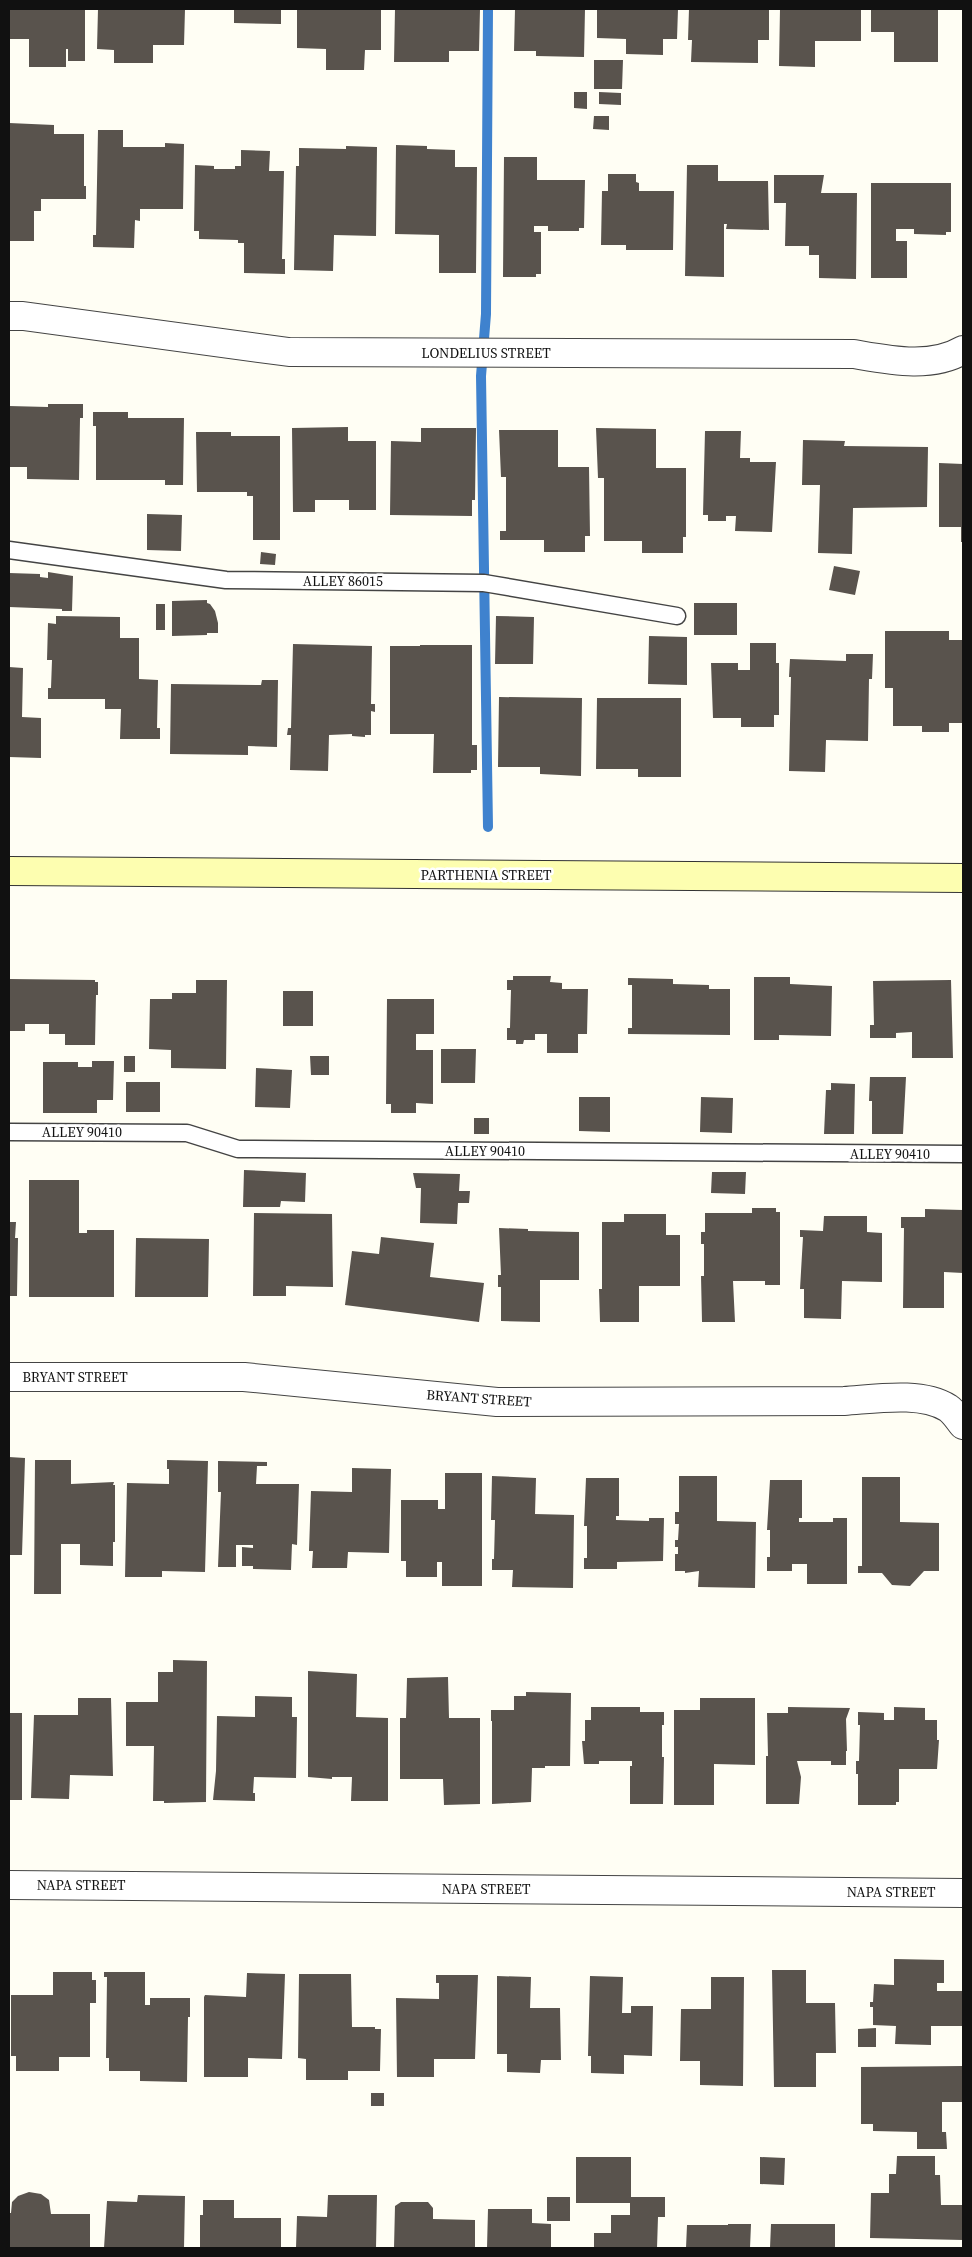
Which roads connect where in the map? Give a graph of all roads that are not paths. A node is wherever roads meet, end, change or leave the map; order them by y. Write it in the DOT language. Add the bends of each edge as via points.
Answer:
graph roads {
  1 [pos="9,316"];
  2 [pos="963,350"];
  3 [pos="9,550"];
  4 [pos="677,616"];
  5 [pos="9,871"];
  6 [pos="963,878"];
  7 [pos="9,1132"];
  8 [pos="963,1154"];
  9 [pos="9,1377"];
  10 [pos="956,1417"];
  11 [pos="9,1885"];
  12 [pos="963,1893"];
  1 -- 2 [label="street, LONDELIUS STREET" via="289,352 854,354 926,362"];
  3 -- 4 [label="lane, ALLEY 86015" via="226,580 484,582"];
  5 -- 6 [label="main road, PARTHENIA STREET"];
  7 -- 8 [label="lane, ALLEY 90410" via="187,1133 238,1149"];
  9 -- 10 [label="street, BRYANT STREET" via="244,1378 497,1402 902,1398 933,1401"];
  11 -- 12 [label="street, NAPA STREET"];
}
